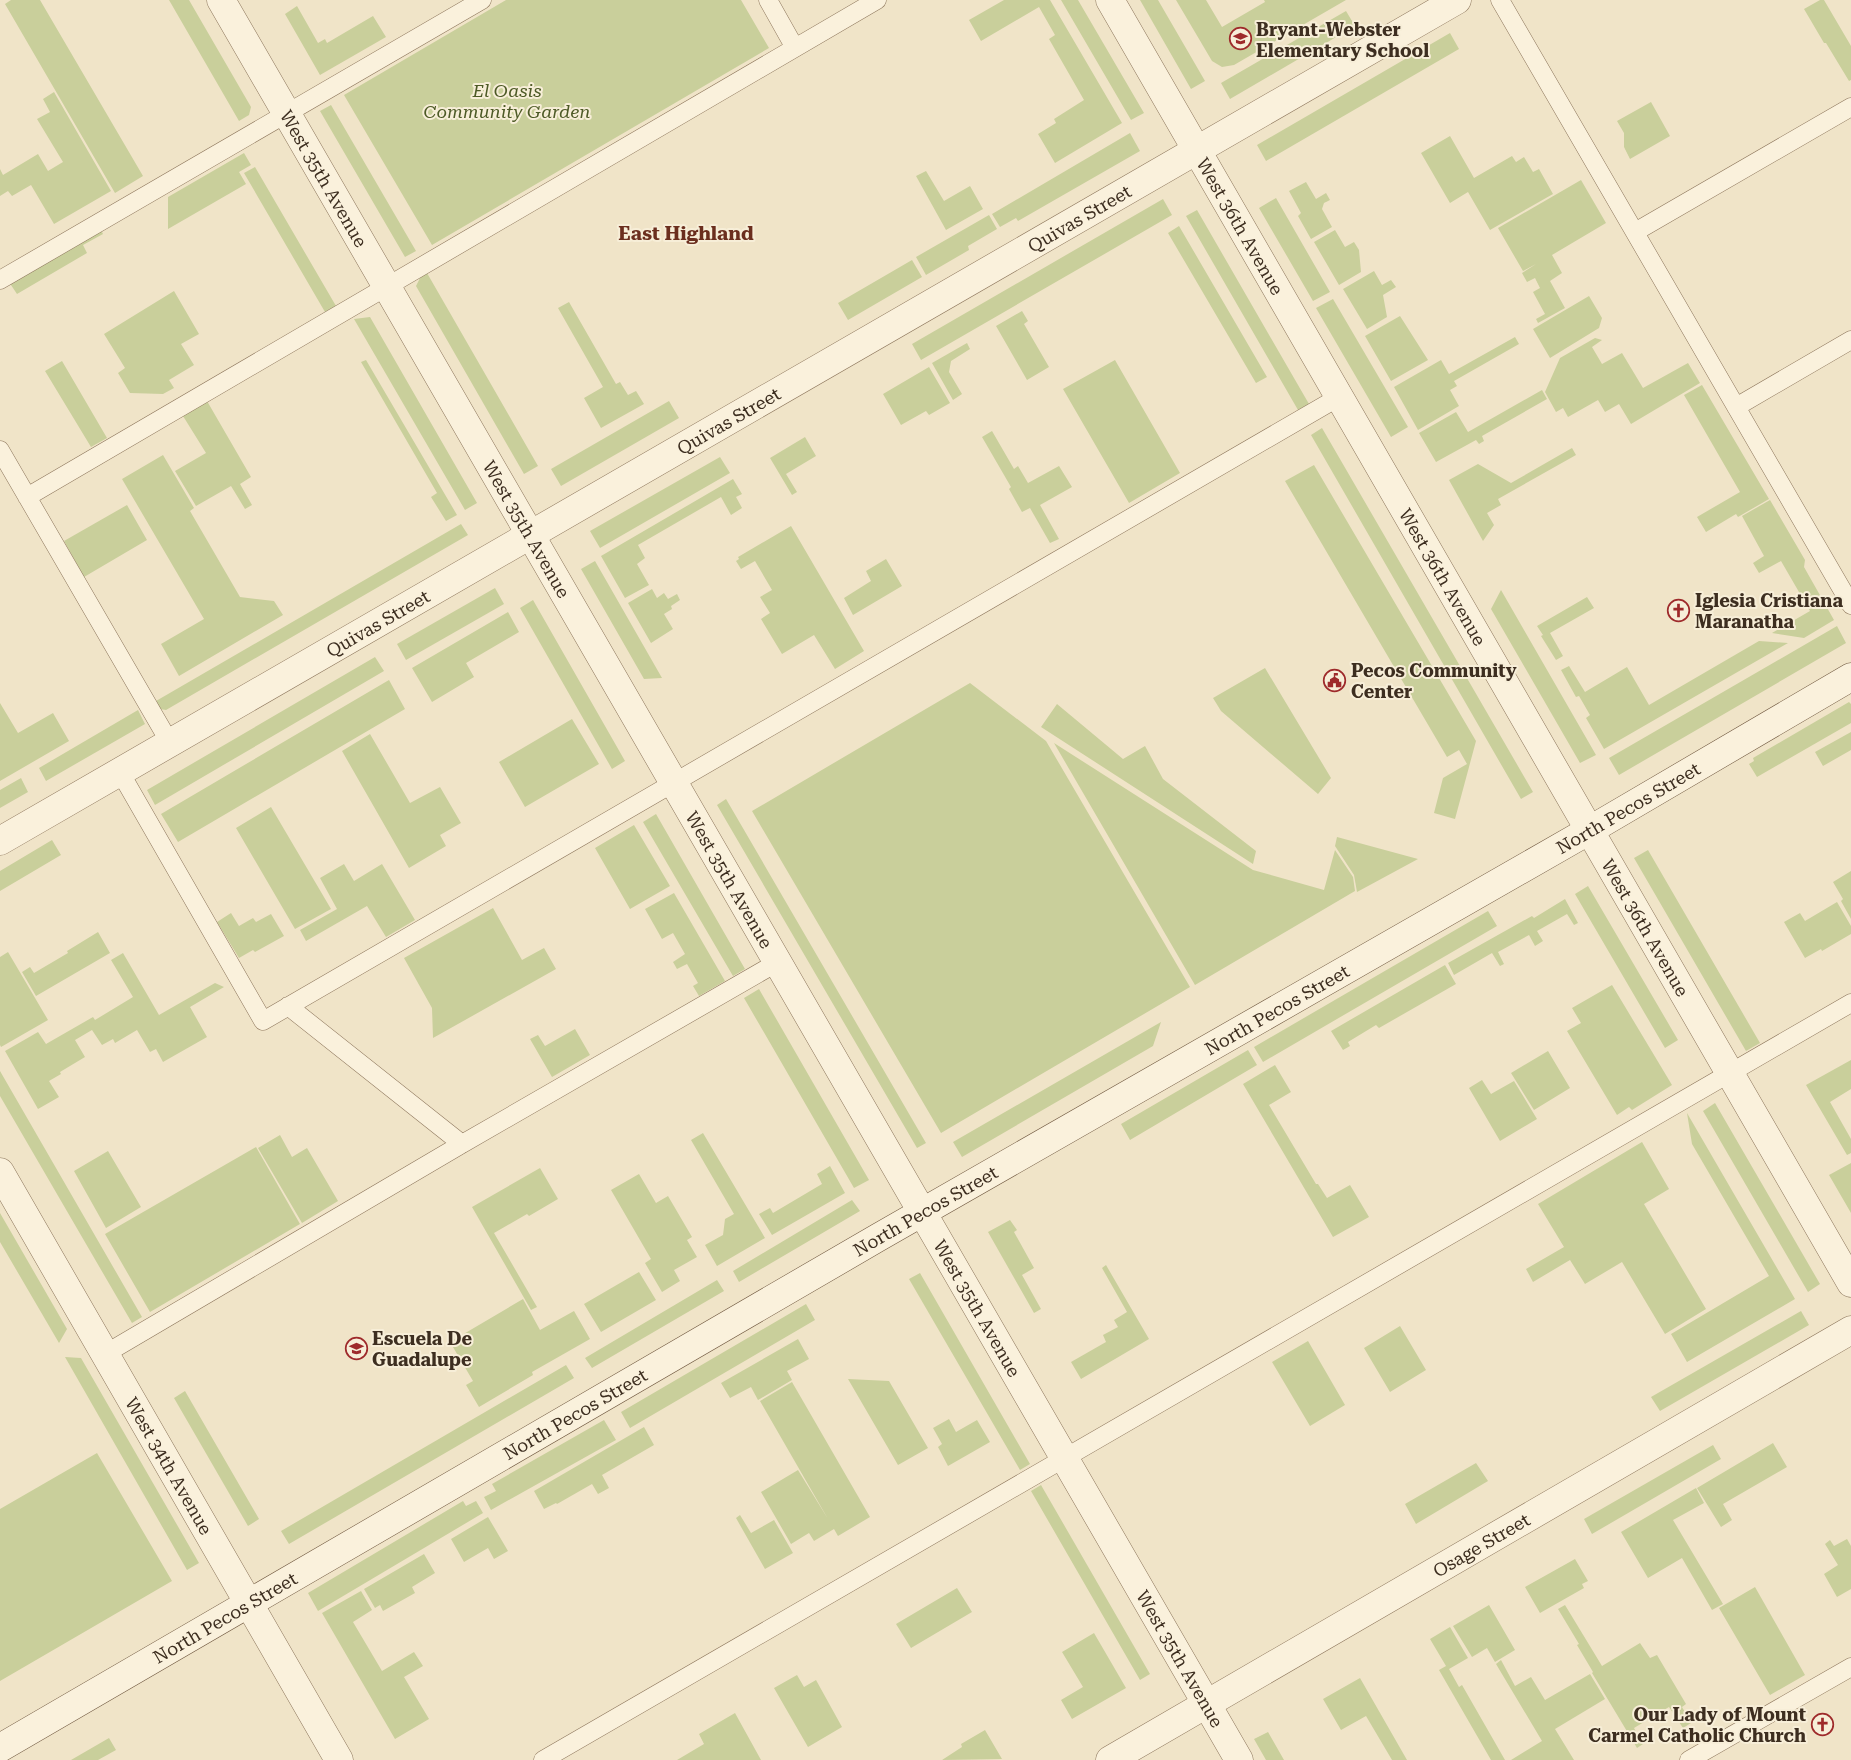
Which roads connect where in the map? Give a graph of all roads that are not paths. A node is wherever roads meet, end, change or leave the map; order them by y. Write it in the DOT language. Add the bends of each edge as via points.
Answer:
graph roads {
  1 [pos="221,0"];
  2 [pos="482,0"];
  3 [pos="768,0"];
  4 [pos="877,0"];
  5 [pos="1110,0"];
  6 [pos="1457,0"];
  7 [pos="1500,0"];
  8 [pos="795,48"];
  9 [pos="1851,107"];
  10 [pos="287,113"];
  11 [pos="1197,150"];
  12 [pos="1634,232"];
  13 [pos="0,280"];
  14 [pos="387,287"];
  15 [pos="1851,340"];
  16 [pos="1339,397"];
  17 [pos="1736,408"];
  18 [pos="0,450"];
  19 [pos="27,497"];
  20 [pos="531,535"];
  21 [pos="1851,605"];
  22 [pos="1851,677"];
  23 [pos="170,743"];
  24 [pos="120,772"];
  25 [pos="674,782"];
  26 [pos="1590,830"];
  27 [pos="0,841"];
  28 [pos="778,962"];
  29 [pos="1851,1003"];
  30 [pos="288,1006"];
  31 [pos="1730,1073"];
  32 [pos="462,1144"];
  33 [pos="0,1172"];
  34 [pos="923,1212"];
  35 [pos="1851,1283"];
  36 [pos="1851,1330"];
  37 [pos="105,1354"];
  38 [pos="1065,1458"];
  39 [pos="249,1604"];
  40 [pos="1851,1666"];
  41 [pos="1206,1704"];
  42 [pos="0,1748"];
  43 [pos="339,1760"];
  44 [pos="543,1760"];
  45 [pos="1110,1760"];
  46 [pos="1239,1760"];
  47 [pos="1689,1760"];
  1 -- 10 [label="street, West 35th Avenue"];
  2 -- 10 [label="lane"];
  3 -- 8 [label="lane"];
  4 -- 8 [label="lane"];
  5 -- 11 [label="street, West 36th Avenue"];
  6 -- 11 [label="street, Quivas Street"];
  7 -- 12 [label="lane"];
  8 -- 14 [label="lane"];
  9 -- 12 [label="lane"];
  10 -- 13 [label="lane"];
  10 -- 14 [label="street, West 35th Avenue"];
  11 -- 16 [label="street, West 36th Avenue"];
  11 -- 20 [label="street, Quivas Street"];
  12 -- 17 [label="lane"];
  14 -- 19 [label="lane"];
  14 -- 20 [label="street, West 35th Avenue"];
  15 -- 17 [label="lane"];
  16 -- 25 [label="lane"];
  16 -- 26 [label="street, West 36th Avenue"];
  17 -- 21 [label="lane"];
  18 -- 19 [label="lane"];
  19 -- 23 [label="lane"];
  20 -- 23 [label="street, Quivas Street"];
  20 -- 25 [label="street, West 35th Avenue"];
  22 -- 26 [label="street, North Pecos Street"];
  23 -- 24 [label="street, Quivas Street"];
  24 -- 27 [label="street, Quivas Street"];
  24 -- 30 [label="lane" via="263,1021"];
  25 -- 28 [label="street, West 35th Avenue"];
  25 -- 30 [label="lane"];
  26 -- 31 [label="street, West 36th Avenue"];
  26 -- 34 [label="street, North Pecos Street"];
  28 -- 32 [label="lane"];
  28 -- 34 [label="street, West 35th Avenue"];
  29 -- 31 [label="lane"];
  30 -- 32 [label="lane"];
  31 -- 35 [label="street, West 36th Avenue"];
  31 -- 38 [label="lane"];
  32 -- 37 [label="lane"];
  33 -- 37 [label="street, West 34th Avenue"];
  34 -- 38 [label="street, West 35th Avenue"];
  34 -- 39 [label="street, North Pecos Street"];
  36 -- 41 [label="street, Osage Street"];
  37 -- 39 [label="street, West 34th Avenue"];
  38 -- 41 [label="street, West 35th Avenue"];
  38 -- 44 [label="lane"];
  39 -- 42 [label="street, North Pecos Street"];
  39 -- 43 [label="street, West 34th Avenue"];
  40 -- 47 [label="lane"];
  41 -- 45 [label="street, Osage Street"];
  41 -- 46 [label="street, West 35th Avenue"];
}
